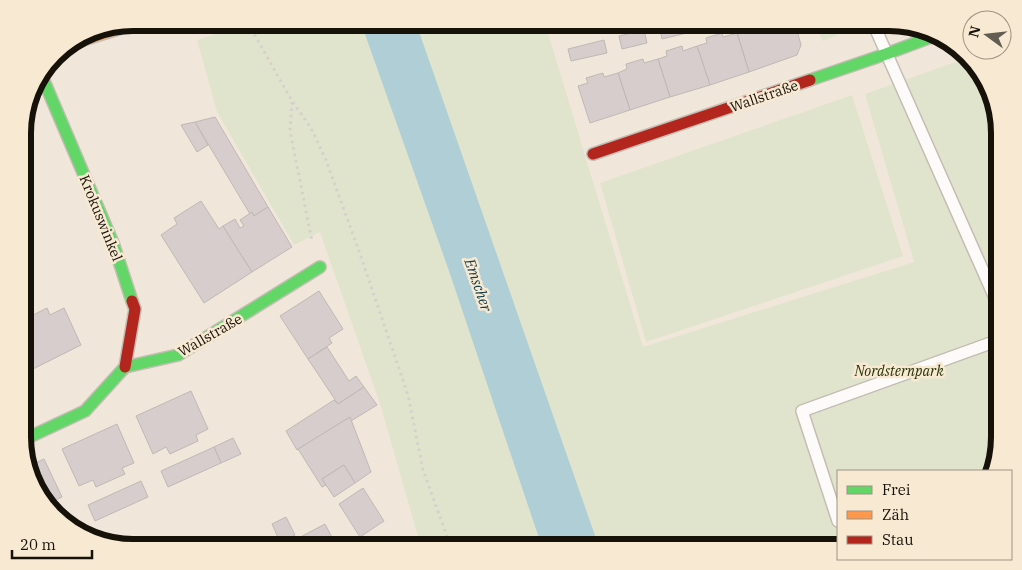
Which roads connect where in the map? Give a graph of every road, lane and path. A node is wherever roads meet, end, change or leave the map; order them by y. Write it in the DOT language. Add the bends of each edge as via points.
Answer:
graph roads {
  1 [pos="253,31"];
  2 [pos="876,31"];
  3 [pos="927,39"];
  4 [pos="886,54"];
  5 [pos="45,83"];
  6 [pos="292,102"];
  7 [pos="593,154"];
  8 [pos="320,267"];
  9 [pos="991,290"];
  10 [pos="991,343"];
  11 [pos="125,366"];
  12 [pos="31,436"];
  13 [pos="837,518"];
  14 [pos="448,539"];
  1 -- 6 [label="path"];
  2 -- 4 [label="lane"];
  3 -- 4 [label="street, Wallstraße"];
  4 -- 7 [label="street, Wallstraße"];
  4 -- 9 [label="lane"];
  5 -- 11 [label="street, Krokuswinkel" via="113,243 135,309"];
  6 -- 8 [label="path" via="290,131 310,236"];
  6 -- 14 [label="path" via="311,128 326,160 360,254 408,394 423,470"];
  8 -- 11 [label="street, Wallstraße" via="178,355"];
  10 -- 13 [label="lane" via="802,411"];
  11 -- 12 [label="street" via="85,411"];
}
